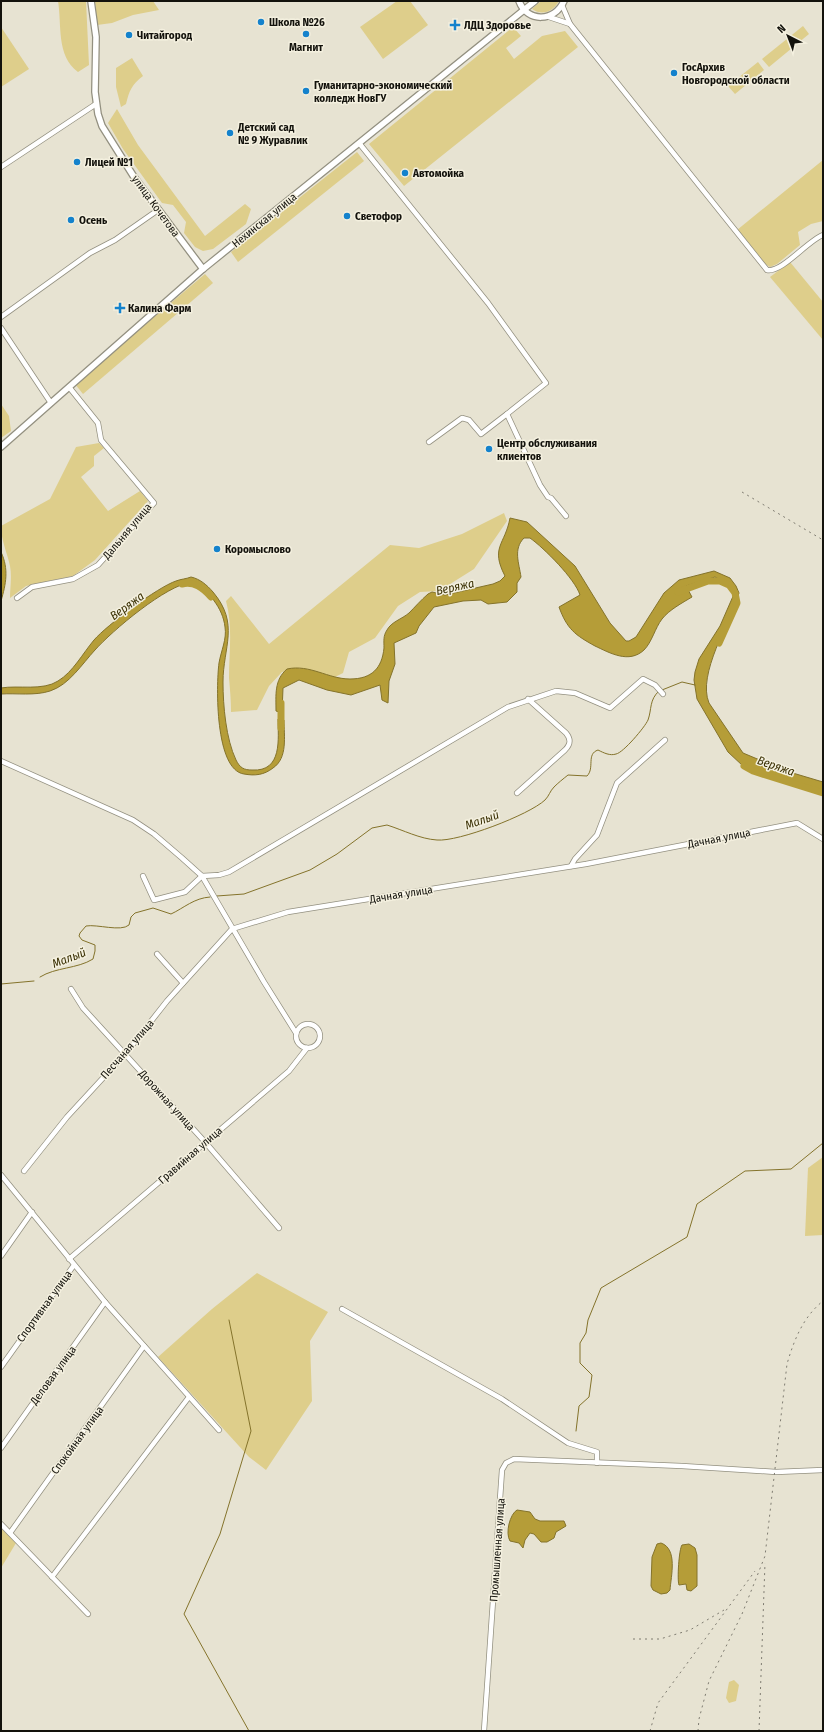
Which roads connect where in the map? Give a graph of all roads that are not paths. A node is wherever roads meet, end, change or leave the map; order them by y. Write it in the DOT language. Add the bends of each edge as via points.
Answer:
graph roads {
  1 [pos="91,1"];
  2 [pos="519,1"];
  3 [pos="535,1"];
  4 [pos="563,3"];
  5 [pos="524,10"];
  6 [pos="549,17"];
  7 [pos="570,24"];
  8 [pos="96,104"];
  9 [pos="359,143"];
  10 [pos="1,167"];
  11 [pos="158,210"];
  12 [pos="823,235"];
  13 [pos="203,269"];
  14 [pos="1,317"];
  15 [pos="1,328"];
  16 [pos="69,387"];
  17 [pos="51,403"];
  18 [pos="507,414"];
  19 [pos="429,442"];
  20 [pos="1,446"];
  21 [pos="566,516"];
  22 [pos="17,598"];
  23 [pos="663,694"];
  24 [pos="528,699"];
  25 [pos="665,740"];
  26 [pos="1,761"];
  27 [pos="517,793"];
  28 [pos="823,839"];
  29 [pos="571,866"];
  30 [pos="143,876"];
  31 [pos="202,876"];
  32 [pos="232,929"];
  33 [pos="157,954"];
  34 [pos="183,983"];
  35 [pos="71,989"];
  36 [pos="296,1032"];
  37 [pos="307,1048"];
  38 [pos="126,1053"];
  39 [pos="205,1142"];
  40 [pos="24,1171"];
  41 [pos="1,1175"];
  42 [pos="32,1212"];
  43 [pos="279,1228"];
  44 [pos="1,1256"];
  45 [pos="69,1259"];
  46 [pos="74,1265"];
  47 [pos="105,1302"];
  48 [pos="342,1309"];
  49 [pos="144,1346"];
  50 [pos="1,1367"];
  51 [pos="189,1396"];
  52 [pos="219,1430"];
  53 [pos="1,1448"];
  54 [pos="597,1463"];
  55 [pos="823,1470"];
  56 [pos="1,1524"];
  57 [pos="10,1533"];
  58 [pos="52,1577"];
  59 [pos="88,1614"];
  60 [pos="484,1731"];
  1 -- 8 [label="main road, улица Кочетова" via="96,37"];
  2 -- 5 [label="main road"];
  3 -- 5 [label="main road, Нехинская улица"];
  4 -- 6 [label="main road"];
  4 -- 7 [label="street"];
  5 -- 6 [label="main road" via="536,17"];
  5 -- 9 [label="main road, Нехинская улица"];
  6 -- 7 [label="street"];
  7 -- 12 [label="street" via="767,270 776,269"];
  8 -- 10 [label="street"];
  8 -- 11 [label="main road, улица Кочетова" via="106,134"];
  9 -- 13 [label="main road, Нехинская улица"];
  9 -- 18 [label="street" via="479,293 546,382"];
  11 -- 13 [label="main road, улица Кочетова"];
  11 -- 14 [label="street" via="90,253"];
  13 -- 16 [label="main road, Нехинская улица"];
  15 -- 17 [label="street"];
  16 -- 17 [label="main road, Нехинская улица"];
  16 -- 22 [label="street, Дальняя улица" via="98,424 101,440 154,503 98,565 74,579 32,587"];
  17 -- 20 [label="main road, Нехинская улица"];
  18 -- 19 [label="street" via="481,434 469,420 462,418"];
  18 -- 21 [label="street" via="540,485"];
  23 -- 24 [label="street" via="655,685 643,679 610,708 575,693 556,690"];
  24 -- 27 [label="street" via="566,733 570,743 566,750"];
  24 -- 31 [label="street" via="502,711 270,846 237,868 219,875"];
  25 -- 29 [label="street" via="617,783 597,835"];
  26 -- 31 [label="street" via="134,820"];
  28 -- 29 [label="street, Дачная улица" via="797,823"];
  29 -- 32 [label="street, Дачная улица" via="288,912"];
  30 -- 31 [label="street" via="154,900 185,892"];
  31 -- 32 [label="street"];
  32 -- 34 [label="street, Песчаная улица"];
  32 -- 36 [label="street"];
  33 -- 34 [label="street"];
  34 -- 38 [label="street, Песчаная улица"];
  35 -- 38 [label="street, Дорожная улица" via="84,1008"];
  36 -- 37 [label="street" via="298,1043"];
  36 -- 37 [label="street" via="306,1024 319,1031 318,1043"];
  37 -- 39 [label="street, Гравийная улица" via="289,1071"];
  38 -- 39 [label="street, Дорожная улица"];
  38 -- 40 [label="street, Песчаная улица" via="67,1117"];
  39 -- 43 [label="street, Дорожная улица"];
  39 -- 45 [label="street, Гравийная улица"];
  41 -- 42 [label="street"];
  42 -- 44 [label="street"];
  42 -- 45 [label="street"];
  45 -- 46 [label="street"];
  46 -- 47 [label="street"];
  46 -- 50 [label="street, Спортивная улица"];
  47 -- 49 [label="street"];
  47 -- 53 [label="street, Деловая улица"];
  48 -- 54 [label="street" via="502,1399 568,1443 597,1452"];
  49 -- 51 [label="street"];
  49 -- 57 [label="street, Спокойная улица"];
  51 -- 52 [label="street"];
  51 -- 58 [label="street"];
  54 -- 55 [label="street, Промышленная улица" via="776,1472"];
  54 -- 60 [label="street, Промышленная улица" via="514,1459 504,1466"];
  56 -- 57 [label="street"];
  57 -- 58 [label="street"];
  58 -- 59 [label="street"];
}
